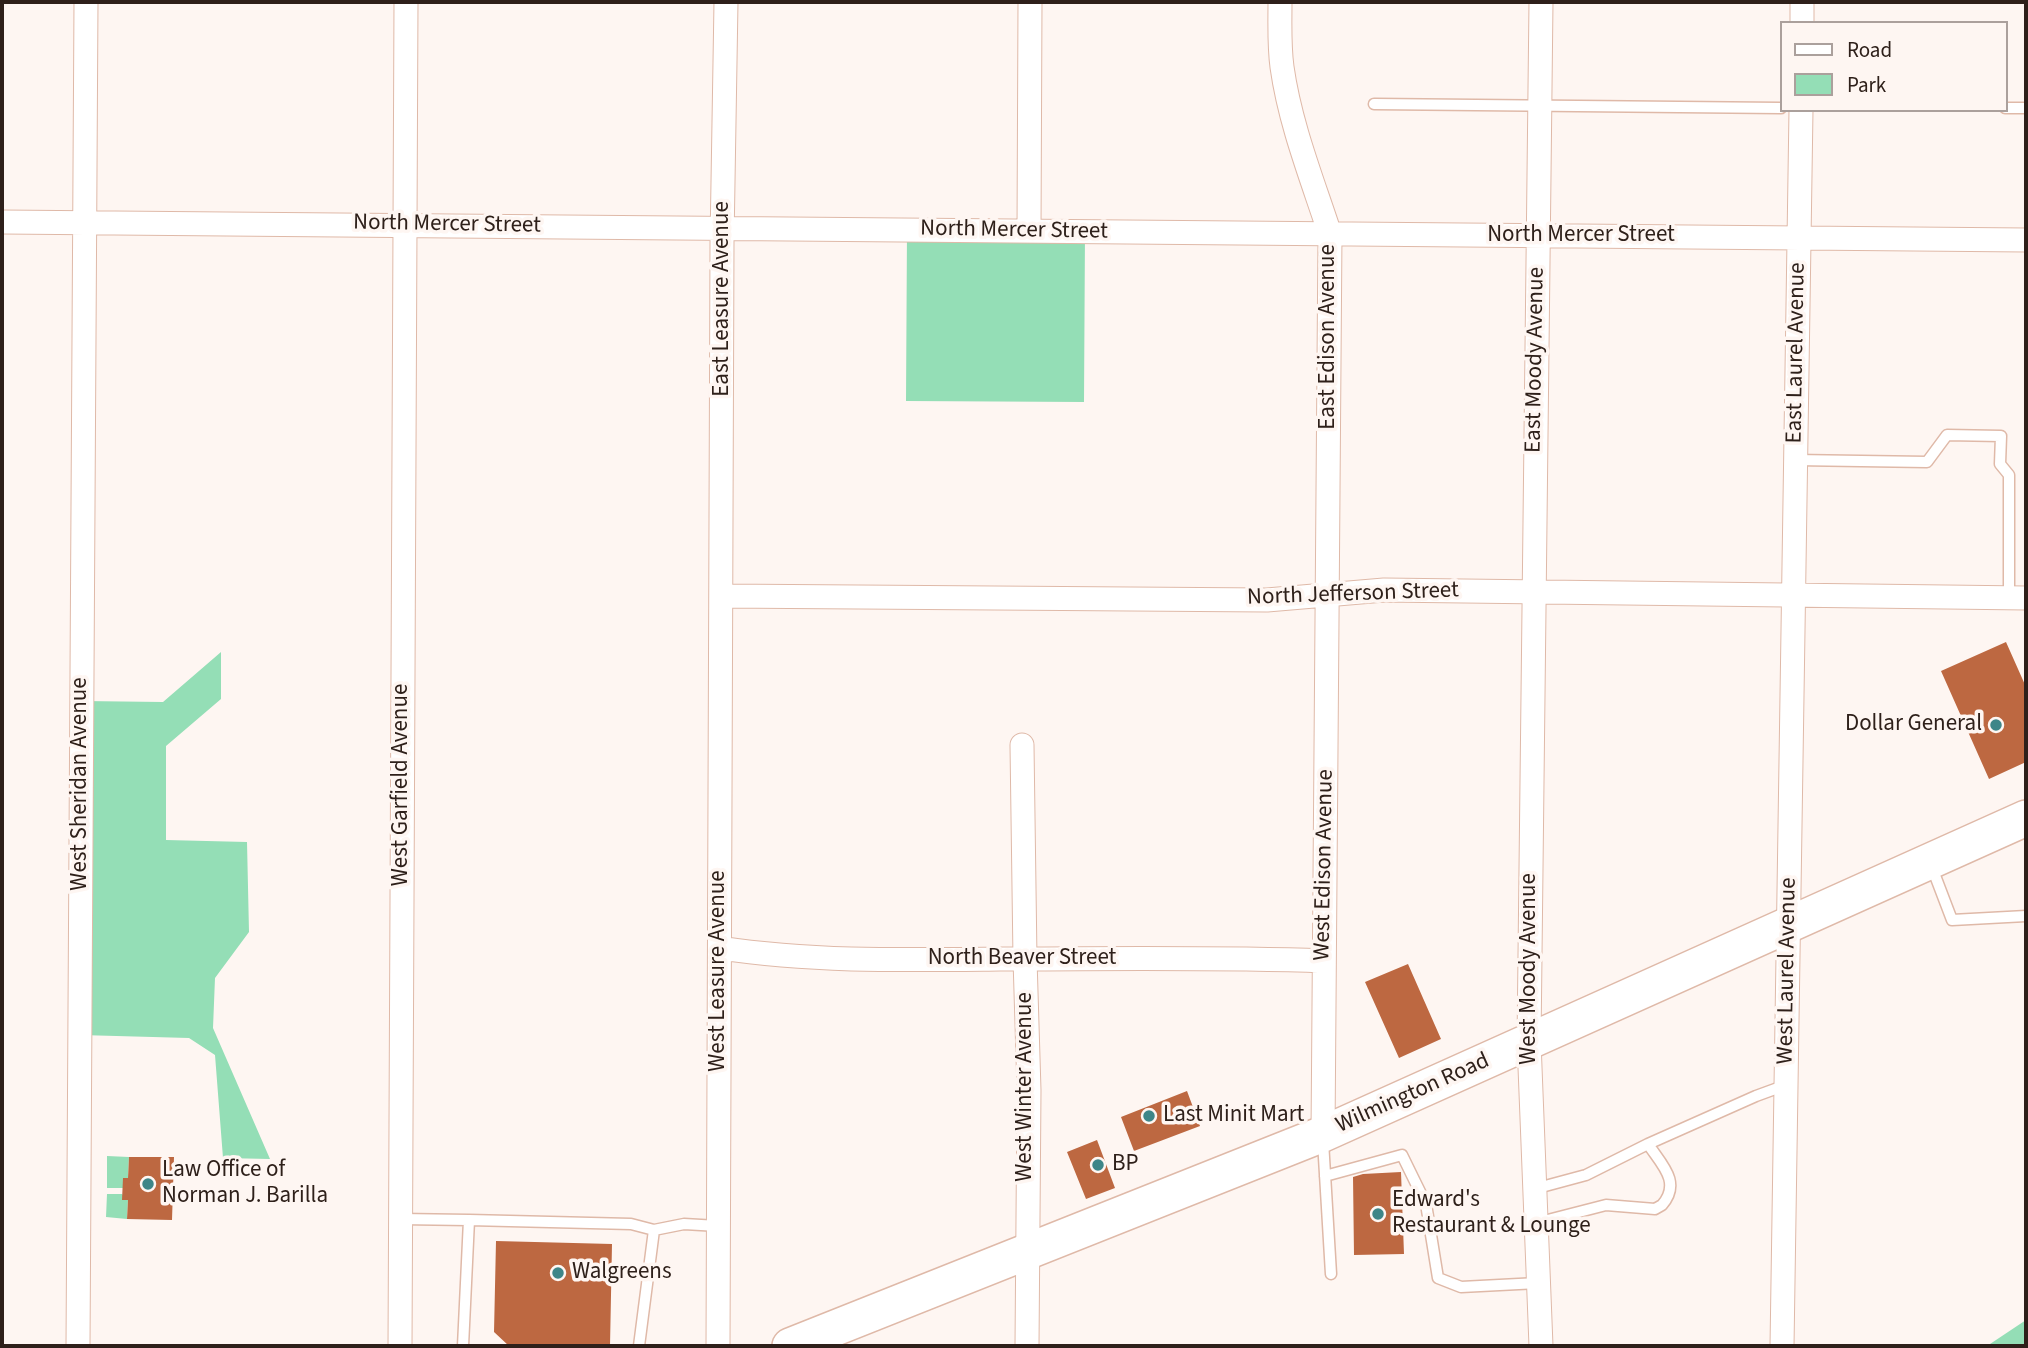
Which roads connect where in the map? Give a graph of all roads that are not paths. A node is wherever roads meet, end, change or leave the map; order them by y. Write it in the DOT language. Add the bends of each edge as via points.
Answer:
graph roads {
  1 [pos="86,2"];
  2 [pos="406,2"];
  3 [pos="726,2"];
  4 [pos="1030,2"];
  5 [pos="1280,2"];
  6 [pos="1541,2"];
  7 [pos="1802,2"];
  8 [pos="1802,21"];
  9 [pos="1374,104"];
  10 [pos="1540,106"];
  11 [pos="1780,108"];
  12 [pos="2007,108"];
  13 [pos="2026,108"];
  14 [pos="1801,112"];
  15 [pos="2,222"];
  16 [pos="84,222"];
  17 [pos="405,224"];
  18 [pos="722,228"];
  19 [pos="1029,231"];
  20 [pos="1330,234"];
  21 [pos="1538,236"];
  22 [pos="1799,238"];
  23 [pos="2026,240"];
  24 [pos="1795,460"];
  25 [pos="1533,592"];
  26 [pos="1328,595"];
  27 [pos="1793,595"];
  28 [pos="722,596"];
  29 [pos="2017,598"];
  30 [pos="1022,745"];
  31 [pos="2026,818"];
  32 [pos="1930,862"];
  33 [pos="2026,916"];
  34 [pos="1788,925"];
  35 [pos="720,948"];
  36 [pos="1025,959"];
  37 [pos="1324,961"];
  38 [pos="1529,1042"];
  39 [pos="1786,1085"];
  40 [pos="1322,1134"];
  41 [pos="1648,1144"];
  42 [pos="1325,1176"];
  43 [pos="1534,1188"];
  44 [pos="400,1219"];
  45 [pos="468,1220"];
  46 [pos="1536,1223"];
  47 [pos="718,1226"];
  48 [pos="654,1230"];
  49 [pos="1026,1252"];
  50 [pos="1331,1274"];
  51 [pos="1538,1283"];
  52 [pos="806,1343"];
  53 [pos="79,1346"];
  54 [pos="400,1346"];
  55 [pos="463,1346"];
  56 [pos="639,1346"];
  57 [pos="718,1346"];
  58 [pos="1027,1346"];
  59 [pos="1541,1346"];
  60 [pos="1782,1346"];
  1 -- 16 [label="street, West Sheridan Avenue"];
  2 -- 17 [label="street, West Garfield Avenue"];
  3 -- 18 [label="street, East Leasure Avenue"];
  4 -- 19 [label="street"];
  5 -- 20 [label="street, East Edison Avenue" via="1282,69"];
  6 -- 10 [label="street, East Moody Avenue"];
  7 -- 8 [label="street"];
  9 -- 10 [label="lane"];
  10 -- 11 [label="lane"];
  10 -- 21 [label="street, East Moody Avenue"];
  12 -- 13 [label="lane"];
  14 -- 22 [label="street, East Laurel Avenue"];
  15 -- 16 [label="street, North Mercer Street"];
  16 -- 17 [label="street, North Mercer Street"];
  16 -- 53 [label="street, West Sheridan Avenue"];
  17 -- 18 [label="street, North Mercer Street"];
  17 -- 44 [label="street, West Garfield Avenue"];
  18 -- 19 [label="street, North Mercer Street"];
  18 -- 28 [label="street, East Leasure Avenue"];
  19 -- 20 [label="street, North Mercer Street"];
  20 -- 21 [label="street, North Mercer Street"];
  20 -- 26 [label="street, East Edison Avenue"];
  21 -- 22 [label="street, North Mercer Street"];
  21 -- 25 [label="street, East Moody Avenue"];
  22 -- 23 [label="street, North Mercer Street"];
  22 -- 24 [label="street, East Laurel Avenue"];
  24 -- 27 [label="street, East Laurel Avenue"];
  24 -- 29 [label="lane" via="1927,462 1947,435 2001,436 2000,464 2009,475"];
  25 -- 26 [label="street, North Jefferson Street" via="1384,590"];
  25 -- 27 [label="street, North Jefferson Street"];
  25 -- 38 [label="street, West Moody Avenue"];
  26 -- 28 [label="street, North Jefferson Street" via="1268,600"];
  26 -- 37 [label="street, West Edison Avenue"];
  27 -- 29 [label="street, North Jefferson Street"];
  27 -- 34 [label="street, West Laurel Avenue"];
  28 -- 35 [label="street, West Leasure Avenue"];
  30 -- 36 [label="street, West Winter Avenue"];
  31 -- 32 [label="main road, Wilmington Road"];
  32 -- 33 [label="lane" via="1952,920"];
  32 -- 34 [label="main road, Wilmington Road"];
  34 -- 38 [label="main road, Wilmington Road"];
  34 -- 39 [label="street, West Laurel Avenue"];
  35 -- 36 [label="street, North Beaver Street" via="808,958"];
  35 -- 47 [label="street, West Leasure Avenue"];
  36 -- 37 [label="street, North Beaver Street"];
  36 -- 49 [label="street, West Winter Avenue" via="1029,1090"];
  37 -- 40 [label="street, West Edison Avenue"];
  38 -- 40 [label="main road, Wilmington Road"];
  38 -- 43 [label="street, West Moody Avenue"];
  39 -- 41 [label="lane"];
  39 -- 60 [label="street, West Laurel Avenue"];
  40 -- 42 [label="lane"];
  40 -- 49 [label="main road, Wilmington Road"];
  41 -- 43 [label="lane" via="1586,1175"];
  41 -- 46 [label="lane" via="1671,1178 1662,1205 1655,1209 1606,1205"];
  42 -- 50 [label="lane"];
  42 -- 51 [label="lane" via="1402,1155 1426,1204 1438,1278 1461,1287"];
  43 -- 46 [label="street, West Moody Avenue"];
  44 -- 45 [label="lane"];
  44 -- 54 [label="street, West Garfield Avenue"];
  45 -- 48 [label="lane" via="631,1224"];
  45 -- 55 [label="lane"];
  46 -- 51 [label="street, West Moody Avenue"];
  47 -- 48 [label="lane" via="684,1224"];
  47 -- 57 [label="street, West Leasure Avenue"];
  48 -- 56 [label="lane"];
  49 -- 52 [label="main road, Wilmington Road"];
  49 -- 58 [label="street, West Winter Avenue"];
  51 -- 59 [label="street, West Moody Avenue"];
}
